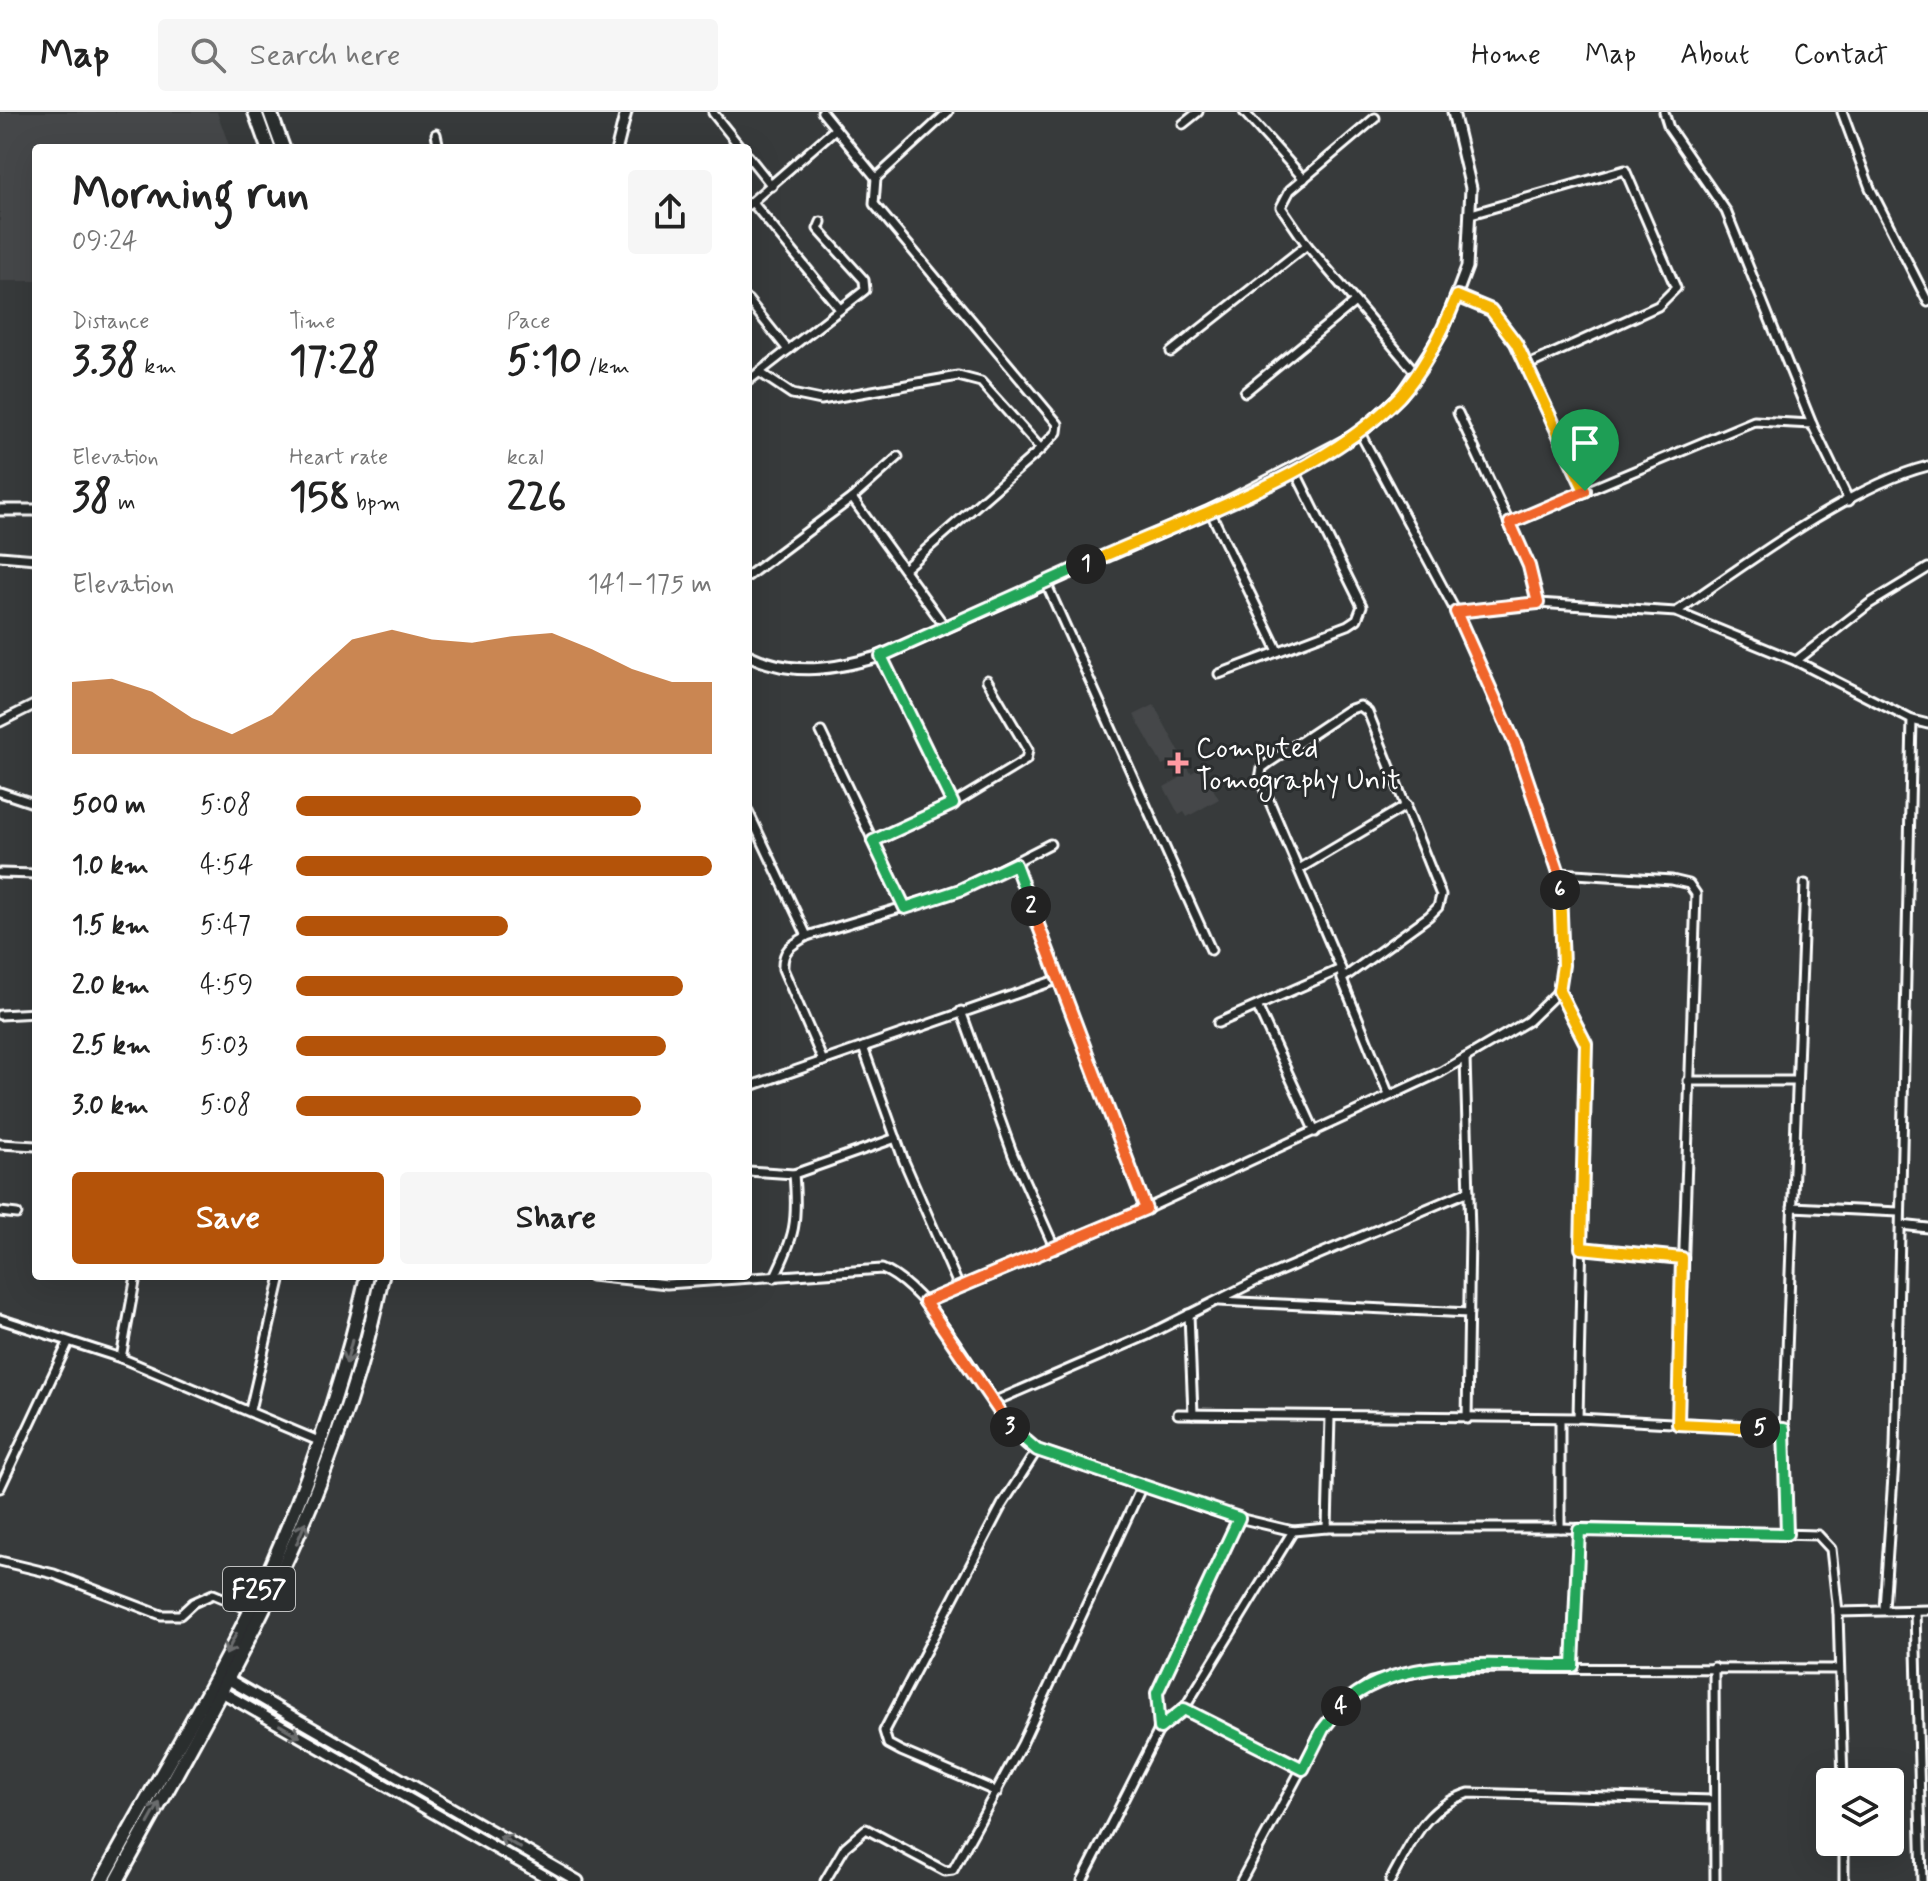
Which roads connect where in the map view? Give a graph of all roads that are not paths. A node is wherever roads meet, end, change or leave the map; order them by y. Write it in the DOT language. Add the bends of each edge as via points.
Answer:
graph roads {
  1 [pos="255,112"];
  2 [pos="270,112"];
  3 [pos="626,112"];
  4 [pos="822,112"];
  5 [pos="948,112"];
  6 [pos="1198,112"];
  7 [pos="1244,112"];
  8 [pos="1453,112"];
  9 [pos="1664,112"];
  10 [pos="1842,112"];
  11 [pos="713,113"];
  12 [pos="1375,118"];
  13 [pos="1183,124"];
  14 [pos="834,130"];
  15 [pos="436,134"];
  16 [pos="267,144"];
  17 [pos="282,144"];
  18 [pos="438,144"];
  19 [pos="618,144"];
  20 [pos="738,144"];
  21 [pos="752,161"];
  22 [pos="876,178"];
  23 [pos="1304,179"];
  24 [pos="772,186"];
  25 [pos="752,202"];
  26 [pos="752,206"];
  27 [pos="1471,214"];
  28 [pos="821,222"];
  29 [pos="1307,245"];
  30 [pos="1457,296"];
  31 [pos="1355,302"];
  32 [pos="1928,302"];
  33 [pos="752,305"];
  34 [pos="840,309"];
  35 [pos="788,350"];
  36 [pos="1171,352"];
  37 [pos="1526,366"];
  38 [pos="759,372"];
  39 [pos="1416,373"];
  40 [pos="752,377"];
  41 [pos="1245,392"];
  42 [pos="1458,413"];
  43 [pos="1812,424"];
  44 [pos="1360,433"];
  45 [pos="1041,449"];
  46 [pos="898,457"];
  47 [pos="1928,466"];
  48 [pos="1294,469"];
  49 [pos="1585,491"];
  50 [pos="852,498"];
  51 [pos="1849,501"];
  52 [pos="0,510"];
  53 [pos="32,510"];
  54 [pos="1210,511"];
  55 [pos="1510,523"];
  56 [pos="0,556"];
  57 [pos="32,559"];
  58 [pos="1928,568"];
  59 [pos="904,569"];
  60 [pos="752,573"];
  61 [pos="1046,583"];
  62 [pos="1538,603"];
  63 [pos="1456,612"];
  64 [pos="1676,612"];
  65 [pos="946,628"];
  66 [pos="1278,651"];
  67 [pos="881,656"];
  68 [pos="752,657"];
  69 [pos="1796,661"];
  70 [pos="1219,674"];
  71 [pos="987,680"];
  72 [pos="32,706"];
  73 [pos="1912,720"];
  74 [pos="0,722"];
  75 [pos="1928,724"];
  76 [pos="821,732"];
  77 [pos="0,792"];
  78 [pos="32,803"];
  79 [pos="953,804"];
  80 [pos="1407,805"];
  81 [pos="752,822"];
  82 [pos="873,841"];
  83 [pos="1050,844"];
  84 [pos="1015,864"];
  85 [pos="1299,869"];
  86 [pos="0,873"];
  87 [pos="1559,873"];
  88 [pos="32,874"];
  89 [pos="1805,884"];
  90 [pos="905,908"];
  91 [pos="807,936"];
  92 [pos="1211,950"];
  93 [pos="1341,969"];
  94 [pos="1059,979"];
  95 [pos="1342,979"];
  96 [pos="1559,991"];
  97 [pos="1258,1008"];
  98 [pos="961,1011"];
  99 [pos="32,1013"];
  100 [pos="0,1015"];
  101 [pos="1218,1023"];
  102 [pos="863,1047"];
  103 [pos="1465,1058"];
  104 [pos="823,1061"];
  105 [pos="1688,1081"];
  106 [pos="1796,1081"];
  107 [pos="752,1086"];
  108 [pos="1389,1095"];
  109 [pos="1315,1132"];
  110 [pos="896,1138"];
  111 [pos="0,1144"];
  112 [pos="32,1146"];
  113 [pos="752,1171"];
  114 [pos="794,1174"];
  115 [pos="1469,1191"];
  116 [pos="1792,1207"];
  117 [pos="1146,1209"];
  118 [pos="0,1212"];
  119 [pos="1899,1212"];
  120 [pos="17,1214"];
  121 [pos="1901,1225"];
  122 [pos="1928,1228"];
  123 [pos="1581,1248"];
  124 [pos="1055,1249"];
  125 [pos="1682,1258"];
  126 [pos="774,1278"];
  127 [pos="752,1279"];
  128 [pos="135,1280"];
  129 [pos="280,1280"];
  130 [pos="366,1280"];
  131 [pos="381,1280"];
  132 [pos="630,1280"];
  133 [pos="738,1280"];
  134 [pos="959,1287"];
  135 [pos="1215,1301"];
  136 [pos="925,1302"];
  137 [pos="1469,1313"];
  138 [pos="1189,1314"];
  139 [pos="0,1319"];
  140 [pos="68,1343"];
  141 [pos="121,1358"];
  142 [pos="993,1402"];
  143 [pos="250,1410"];
  144 [pos="1178,1414"];
  145 [pos="1193,1414"];
  146 [pos="1330,1417"];
  147 [pos="1578,1418"];
  148 [pos="1467,1419"];
  149 [pos="1560,1421"];
  150 [pos="1678,1424"];
  151 [pos="1784,1429"];
  152 [pos="321,1442"];
  153 [pos="1037,1450"];
  154 [pos="0,1488"];
  155 [pos="1141,1488"];
  156 [pos="1239,1518"];
  157 [pos="1327,1528"];
  158 [pos="1560,1528"];
  159 [pos="1579,1530"];
  160 [pos="1293,1531"];
  161 [pos="1787,1534"];
  162 [pos="0,1561"];
  163 [pos="249,1609"];
  164 [pos="1884,1609"];
  165 [pos="1928,1610"];
  166 [pos="1915,1611"];
  167 [pos="1838,1612"];
  168 [pos="1573,1666"];
  169 [pos="1714,1667"];
  170 [pos="1839,1669"];
  171 [pos="218,1679"];
  172 [pos="222,1692"];
  173 [pos="1184,1709"];
  174 [pos="1160,1728"];
  175 [pos="1843,1768"];
  176 [pos="1303,1769"];
  177 [pos="997,1792"];
  178 [pos="1712,1800"];
  179 [pos="1844,1856"];
  180 [pos="102,1881"];
  181 [pos="117,1881"];
  182 [pos="553,1881"];
  183 [pos="578,1881"];
  184 [pos="825,1881"];
  185 [pos="1082,1881"];
  186 [pos="1241,1881"];
  187 [pos="1390,1881"];
  188 [pos="1715,1881"];
  189 [pos="1844,1881"];
  190 [pos="1922,1881"];
  1 -- 16 [label="main road"];
  2 -- 17 [label="main road"];
  3 -- 19 [label="street"];
  4 -- 14 [label="street"];
  5 -- 22 [label="street"];
  6 -- 13 [label="street"];
  7 -- 23 [label="street"];
  8 -- 27 [label="street" via="1471,188"];
  9 -- 43 [label="street" via="1669,128 1726,211"];
  10 -- 32 [label="street" via="1870,188"];
  11 -- 20 [label="street"];
  12 -- 23 [label="street"];
  14 -- 22 [label="street"];
  14 -- 24 [label="street"];
  15 -- 18 [label="street"];
  21 -- 24 [label="street"];
  22 -- 45 [label="street" via="874,204 1058,424"];
  23 -- 29 [label="street" via="1281,207"];
  24 -- 25 [label="street"];
  26 -- 34 [label="street"];
  27 -- 30 [label="street" via="1467,267"];
  27 -- 37 [label="street" via="1625,170 1676,288 1658,306"];
  28 -- 34 [label="street" via="823,238 866,285"];
  29 -- 31 [label="street"];
  29 -- 36 [label="street"];
  30 -- 37 [label="street" via="1491,310"];
  30 -- 39 [label="street" via="1442,333"];
  31 -- 39 [label="street"];
  31 -- 41 [label="street"];
  33 -- 35 [label="street"];
  34 -- 35 [label="street"];
  35 -- 38 [label="street"];
  37 -- 49 [label="street"];
  38 -- 40 [label="street"];
  38 -- 45 [label="street" via="792,394 821,400 970,377 981,382"];
  39 -- 44 [label="street" via="1401,395"];
  42 -- 55 [label="street"];
  43 -- 49 [label="street" via="1754,421"];
  43 -- 51 [label="street"];
  44 -- 48 [label="street"];
  44 -- 63 [label="street"];
  45 -- 59 [label="street"];
  46 -- 50 [label="street"];
  47 -- 51 [label="street" via="1906,471"];
  48 -- 54 [label="street"];
  48 -- 66 [label="street" via="1362,606 1348,625"];
  49 -- 55 [label="street"];
  50 -- 59 [label="street"];
  50 -- 60 [label="street"];
  51 -- 64 [label="street"];
  52 -- 53 [label="street"];
  54 -- 61 [label="street"];
  54 -- 66 [label="street"];
  55 -- 62 [label="street"];
  56 -- 57 [label="street"];
  58 -- 69 [label="street" via="1869,604"];
  59 -- 65 [label="street"];
  61 -- 65 [label="street"];
  61 -- 92 [label="street"];
  62 -- 63 [label="street"];
  62 -- 64 [label="street"];
  63 -- 87 [label="street" via="1516,746"];
  64 -- 69 [label="street"];
  65 -- 67 [label="street"];
  66 -- 70 [label="street"];
  67 -- 68 [label="street" via="807,671"];
  67 -- 79 [label="street"];
  69 -- 73 [label="street"];
  71 -- 79 [label="street" via="1028,750 1026,760"];
  72 -- 74 [label="street"];
  73 -- 75 [label="street"];
  73 -- 119 [label="street"];
  76 -- 82 [label="street"];
  77 -- 78 [label="street"];
  79 -- 82 [label="street"];
  80 -- 85 [label="street"];
  80 -- 85 [label="street" via="1368,712 1360,706 1348,710 1262,768 1260,779"];
  80 -- 95 [label="street" via="1441,895 1438,907"];
  81 -- 91 [label="street"];
  82 -- 90 [label="street"];
  83 -- 84 [label="street"];
  84 -- 90 [label="street"];
  84 -- 94 [label="street"];
  85 -- 93 [label="street"];
  86 -- 88 [label="street"];
  87 -- 96 [label="street"];
  87 -- 105 [label="street" via="1672,880 1689,884 1696,894"];
  89 -- 106 [label="street"];
  90 -- 91 [label="street"];
  91 -- 104 [label="street" via="789,947 782,957 783,969"];
  93 -- 95 [label="street"];
  93 -- 97 [label="street"];
  94 -- 98 [label="street"];
  94 -- 117 [label="street"];
  95 -- 108 [label="street"];
  96 -- 103 [label="street" via="1528,1021"];
  96 -- 123 [label="street" via="1586,1044"];
  97 -- 101 [label="street"];
  97 -- 109 [label="street"];
  98 -- 102 [label="street"];
  98 -- 124 [label="street" via="1003,1130"];
  99 -- 100 [label="street"];
  102 -- 104 [label="street"];
  102 -- 110 [label="street"];
  103 -- 108 [label="street"];
  103 -- 115 [label="street"];
  104 -- 107 [label="street"];
  105 -- 106 [label="street"];
  105 -- 125 [label="street"];
  106 -- 116 [label="street"];
  108 -- 109 [label="street"];
  109 -- 117 [label="street"];
  110 -- 114 [label="street"];
  110 -- 134 [label="street"];
  111 -- 112 [label="street"];
  113 -- 114 [label="street"];
  114 -- 126 [label="street" via="793,1240"];
  115 -- 135 [label="street"];
  115 -- 137 [label="street"];
  116 -- 119 [label="street"];
  116 -- 151 [label="street"];
  117 -- 124 [label="street"];
  118 -- 120 [label="street"];
  119 -- 121 [label="street"];
  121 -- 122 [label="street"];
  121 -- 164 [label="street"];
  123 -- 125 [label="street"];
  123 -- 147 [label="street"];
  124 -- 134 [label="street"];
  125 -- 150 [label="street"];
  126 -- 127 [label="street"];
  126 -- 136 [label="street" via="882,1269 901,1276"];
  128 -- 141 [label="street"];
  129 -- 143 [label="street"];
  130 -- 152 [label="main road, F257, one-way"];
  171 -- 131 [label="main road, F257, one-way" via="281,1579 316,1496 346,1411"];
  132 -- 133 [label="street"];
  134 -- 136 [label="street"];
  135 -- 137 [label="street"];
  135 -- 138 [label="street"];
  136 -- 142 [label="street"];
  137 -- 148 [label="street"];
  138 -- 142 [label="street"];
  138 -- 145 [label="street"];
  139 -- 140 [label="street"];
  140 -- 141 [label="street"];
  140 -- 154 [label="street"];
  141 -- 143 [label="street"];
  142 -- 153 [label="street" via="1013,1433"];
  143 -- 152 [label="street"];
  144 -- 145 [label="street"];
  145 -- 146 [label="street"];
  146 -- 148 [label="street"];
  146 -- 157 [label="street"];
  147 -- 149 [label="street"];
  147 -- 150 [label="street"];
  148 -- 149 [label="street"];
  149 -- 158 [label="street"];
  150 -- 151 [label="street"];
  151 -- 161 [label="street"];
  152 -- 163 [label="main road, F257"];
  153 -- 155 [label="street"];
  153 -- 177 [label="street" via="1002,1505 884,1731 888,1744"];
  155 -- 156 [label="street"];
  155 -- 177 [label="street"];
  156 -- 160 [label="street"];
  156 -- 174 [label="street" via="1157,1693"];
  157 -- 158 [label="street"];
  157 -- 160 [label="street"];
  158 -- 159 [label="street"];
  159 -- 161 [label="street"];
  159 -- 168 [label="street"];
  160 -- 173 [label="street"];
  161 -- 167 [label="street" via="1818,1535 1831,1549"];
  162 -- 163 [label="street" via="54,1574 161,1615 180,1615 213,1594"];
  163 -- 171 [label="main road, F257, one-way"];
  164 -- 166 [label="street"];
  164 -- 167 [label="street"];
  165 -- 166 [label="street"];
  166 -- 190 [label="street"];
  167 -- 170 [label="street"];
  168 -- 169 [label="street"];
  168 -- 176 [label="street" via="1437,1668 1371,1682 1338,1709"];
  169 -- 170 [label="street"];
  169 -- 178 [label="street"];
  170 -- 175 [label="street"];
  171 -- 172 [label="main road, F257"];
  171 -- 180 [label="main road, F257"];
  183 -- 171 [label="street, one-way"];
  181 -- 172 [label="main road, F257, one-way"];
  172 -- 182 [label="street, one-way"];
  173 -- 174 [label="street"];
  173 -- 176 [label="street"];
  174 -- 185 [label="street"];
  176 -- 186 [label="street"];
  177 -- 184 [label="street" via="953,1870 945,1871 866,1829 845,1847"];
  178 -- 187 [label="street" via="1469,1793 1434,1810"];
  178 -- 188 [label="street"];
  179 -- 189 [label="street"];
}
